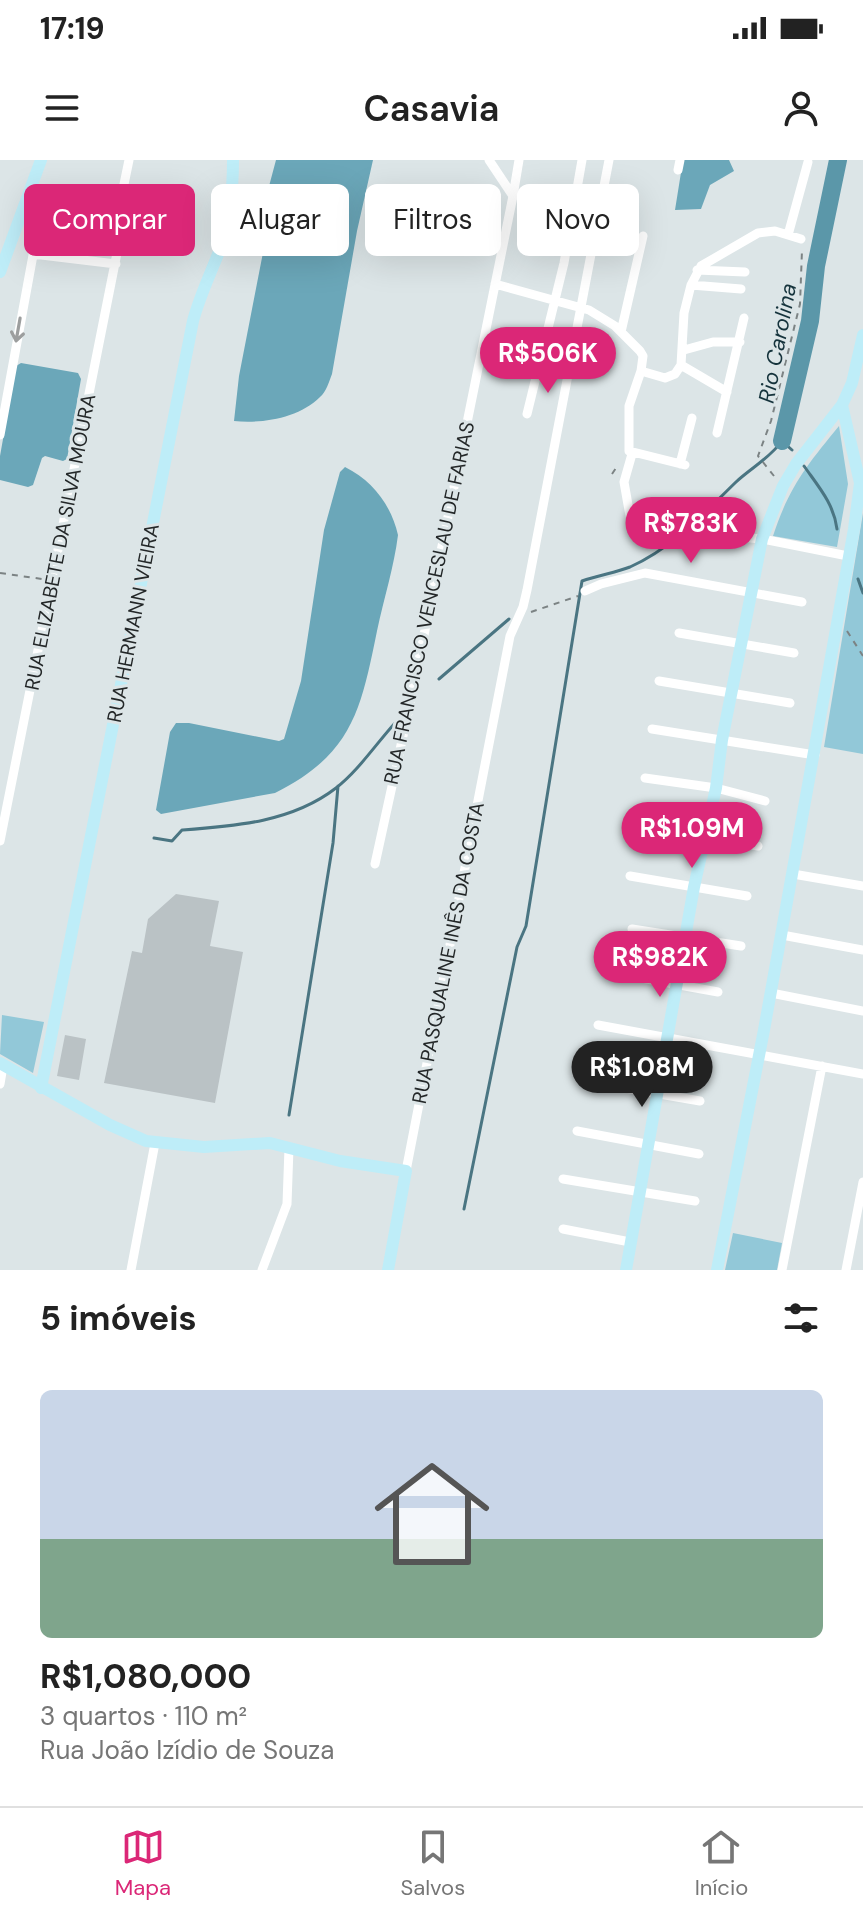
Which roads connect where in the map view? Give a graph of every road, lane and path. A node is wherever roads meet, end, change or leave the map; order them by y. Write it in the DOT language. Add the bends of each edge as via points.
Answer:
graph roads {
  1 [pos="41,160"];
  2 [pos="129,160"];
  3 [pos="233,160"];
  4 [pos="489,160"];
  5 [pos="519,160"];
  6 [pos="582,160"];
  7 [pos="609,160"];
  8 [pos="808,162"];
  9 [pos="33,184"];
  10 [pos="124,184"];
  11 [pos="513,196"];
  12 [pos="24,208"];
  13 [pos="788,235"];
  14 [pos="643,236"];
  15 [pos="801,239"];
  16 [pos="3,254"];
  17 [pos="33,256"];
  18 [pos="50,256"];
  19 [pos="117,256"];
  20 [pos="116,264"];
  21 [pos="697,270"];
  22 [pos="0,272"];
  23 [pos="745,272"];
  24 [pos="495,284"];
  25 [pos="691,285"];
  26 [pos="741,289"];
  27 [pos="555,299"];
  28 [pos="581,308"];
  29 [pos="744,318"];
  30 [pos="621,332"];
  31 [pos="863,335"];
  32 [pos="740,342"];
  33 [pos="684,350"];
  34 [pos="681,365"];
  35 [pos="641,371"];
  36 [pos="727,392"];
  37 [pos="842,405"];
  38 [pos="527,414"];
  39 [pos="692,418"];
  40 [pos="717,433"];
  41 [pos="0,435"];
  42 [pos="632,454"];
  43 [pos="860,464"];
  44 [pos="768,469"];
  45 [pos="862,486"];
  46 [pos="694,511"];
  47 [pos="630,516"];
  48 [pos="708,531"];
  49 [pos="762,539"];
  50 [pos="848,556"];
  51 [pos="0,573"];
  52 [pos="51,580"];
  53 [pos="585,591"];
  54 [pos="751,592"];
  55 [pos="574,598"];
  56 [pos="802,602"];
  57 [pos="519,617"];
  58 [pos="837,622"];
  59 [pos="679,633"];
  60 [pos="740,644"];
  61 [pos="794,653"];
  62 [pos="863,656"];
  63 [pos="659,681"];
  64 [pos="733,693"];
  65 [pos="790,703"];
  66 [pos="652,729"];
  67 [pos="722,740"];
  68 [pos="815,755"];
  69 [pos="645,778"];
  70 [pos="716,788"];
  71 [pos="765,801"];
  72 [pos="640,826"];
  73 [pos="705,838"];
  74 [pos="0,841"];
  75 [pos="758,846"];
  76 [pos="375,864"];
  77 [pos="793,874"];
  78 [pos="630,876"];
  79 [pos="863,886"];
  80 [pos="694,887"];
  81 [pos="747,896"];
  82 [pos="632,929"];
  83 [pos="782,935"];
  84 [pos="686,936"];
  85 [pos="741,946"];
  86 [pos="863,950"];
  87 [pos="608,972"];
  88 [pos="677,986"];
  89 [pos="718,992"];
  90 [pos="771,993"];
  91 [pos="863,1011"];
  92 [pos="598,1025"];
  93 [pos="668,1039"];
  94 [pos="760,1055"];
  95 [pos="2,1064"];
  96 [pos="822,1066"];
  97 [pos="863,1074"];
  98 [pos="590,1082"];
  99 [pos="0,1084"];
  100 [pos="41,1088"];
  101 [pos="656,1095"];
  102 [pos="700,1101"];
  103 [pos="577,1131"];
  104 [pos="155,1143"];
  105 [pos="648,1146"];
  106 [pos="289,1148"];
  107 [pos="699,1154"];
  108 [pos="406,1171"];
  109 [pos="563,1179"];
  110 [pos="863,1182"];
  111 [pos="640,1192"];
  112 [pos="695,1201"];
  113 [pos="563,1229"];
  114 [pos="630,1242"];
  115 [pos="131,1270"];
  116 [pos="262,1270"];
  117 [pos="388,1270"];
  118 [pos="626,1270"];
  119 [pos="717,1270"];
  120 [pos="782,1270"];
  121 [pos="846,1270"];
  1 -- 9 [label="street"];
  2 -- 10 [label="street"];
  3 -- 100 [label="street, RUA HERMANN VIEIRA" via="221,246 193,321"];
  4 -- 11 [label="street"];
  5 -- 11 [label="street, RUA FRANCISCO VENCESLAU DE FARIAS"];
  6 -- 27 [label="street"];
  7 -- 28 [label="street, RUA PASQUALINE INÊS DA COSTA"];
  8 -- 13 [label="street"];
  11 -- 24 [label="street, RUA FRANCISCO VENCESLAU DE FARIAS"];
  12 -- 16 [label="street"];
  13 -- 15 [label="street"];
  13 -- 21 [label="street" via="758,233"];
  14 -- 30 [label="street"];
  15 -- 44 [label="path" via="800,304 758,456"];
  16 -- 22 [label="street"];
  17 -- 41 [label="street, one-way"];
  18 -- 20 [label="street"];
  19 -- 20 [label="street, RUA ELIZABETE DA SILVA MOURA"];
  20 -- 52 [label="street, RUA ELIZABETE DA SILVA MOURA"];
  21 -- 23 [label="street"];
  21 -- 25 [label="street"];
  24 -- 27 [label="street"];
  24 -- 76 [label="street, RUA FRANCISCO VENCESLAU DE FARIAS"];
  25 -- 26 [label="street"];
  25 -- 33 [label="street" via="683,320"];
  27 -- 28 [label="street"];
  27 -- 38 [label="street"];
  28 -- 30 [label="street"];
  28 -- 57 [label="street, RUA PASQUALINE INÊS DA COSTA"];
  29 -- 32 [label="street"];
  30 -- 35 [label="street" via="643,356"];
  31 -- 37 [label="street"];
  32 -- 33 [label="street"];
  32 -- 36 [label="street"];
  33 -- 34 [label="street"];
  34 -- 35 [label="street" via="665,378"];
  34 -- 36 [label="street"];
  35 -- 42 [label="street" via="629,406"];
  36 -- 40 [label="street"];
  37 -- 43 [label="street"];
  37 -- 49 [label="street" via="796,464"];
  39 -- 42 [label="street" via="682,465"];
  42 -- 47 [label="street" via="624,482"];
  43 -- 45 [label="street"];
  45 -- 50 [label="street"];
  46 -- 48 [label="path"];
  48 -- 49 [label="street"];
  49 -- 50 [label="street"];
  49 -- 54 [label="street"];
  50 -- 58 [label="street"];
  51 -- 52 [label="path"];
  52 -- 74 [label="street, RUA ELIZABETE DA SILVA MOURA"];
  53 -- 54 [label="street" via="645,573"];
  54 -- 56 [label="street"];
  54 -- 60 [label="street"];
  55 -- 57 [label="path"];
  57 -- 108 [label="street, RUA PASQUALINE INÊS DA COSTA" via="510,636"];
  58 -- 62 [label="path"];
  58 -- 68 [label="street"];
  59 -- 60 [label="street"];
  60 -- 61 [label="street"];
  60 -- 64 [label="street"];
  63 -- 64 [label="street"];
  64 -- 65 [label="street"];
  64 -- 67 [label="street"];
  66 -- 67 [label="street"];
  67 -- 68 [label="street"];
  67 -- 70 [label="street"];
  68 -- 77 [label="street"];
  69 -- 70 [label="street"];
  70 -- 71 [label="street"];
  70 -- 73 [label="street"];
  72 -- 73 [label="street"];
  73 -- 75 [label="street"];
  73 -- 80 [label="street"];
  77 -- 79 [label="street"];
  77 -- 83 [label="street"];
  78 -- 80 [label="street"];
  80 -- 81 [label="street"];
  80 -- 84 [label="street"];
  82 -- 84 [label="street"];
  83 -- 86 [label="street"];
  83 -- 90 [label="street"];
  84 -- 85 [label="street"];
  84 -- 88 [label="street"];
  87 -- 88 [label="street"];
  88 -- 89 [label="street"];
  88 -- 93 [label="street"];
  90 -- 91 [label="street"];
  90 -- 94 [label="street"];
  92 -- 93 [label="street"];
  93 -- 94 [label="street"];
  93 -- 101 [label="street"];
  94 -- 96 [label="street"];
  94 -- 119 [label="street"];
  95 -- 99 [label="street"];
  95 -- 100 [label="street"];
  96 -- 97 [label="street"];
  96 -- 120 [label="street"];
  98 -- 101 [label="street"];
  100 -- 104 [label="street"];
  101 -- 102 [label="street"];
  101 -- 105 [label="street"];
  103 -- 105 [label="street"];
  104 -- 106 [label="street" via="270,1143"];
  104 -- 115 [label="street"];
  105 -- 107 [label="street"];
  105 -- 111 [label="street"];
  106 -- 108 [label="street"];
  106 -- 116 [label="street" via="287,1204"];
  108 -- 117 [label="street, RUA PASQUALINE INÊS DA COSTA"];
  109 -- 111 [label="street"];
  110 -- 121 [label="street"];
  111 -- 112 [label="street"];
  111 -- 114 [label="street"];
  113 -- 114 [label="street"];
  114 -- 118 [label="street"];
}
